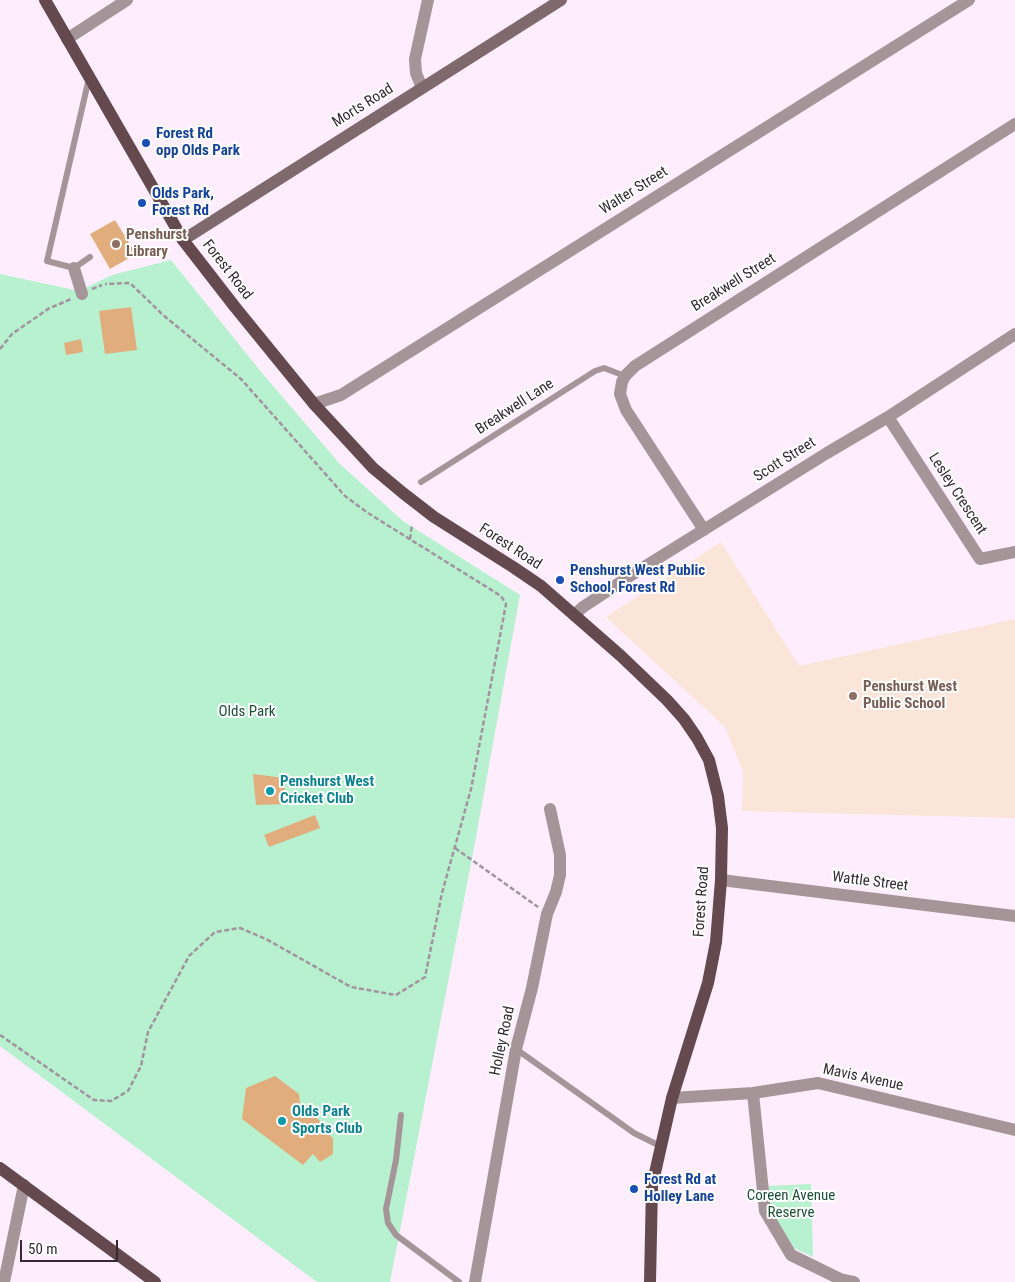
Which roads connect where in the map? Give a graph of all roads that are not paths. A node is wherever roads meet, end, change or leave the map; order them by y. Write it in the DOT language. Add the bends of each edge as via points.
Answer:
graph roads {
  1 [pos="45,0"];
  2 [pos="127,0"];
  3 [pos="428,0"];
  4 [pos="561,0"];
  5 [pos="969,0"];
  6 [pos="67,39"];
  7 [pos="89,77"];
  8 [pos="422,88"];
  9 [pos="1015,124"];
  10 [pos="184,240"];
  11 [pos="90,257"];
  12 [pos="74,268"];
  13 [pos="82,294"];
  14 [pos="1015,334"];
  15 [pos="625,376"];
  16 [pos="314,404"];
  17 [pos="888,417"];
  18 [pos="421,482"];
  19 [pos="704,530"];
  20 [pos="1015,552"];
  21 [pos="574,615"];
  22 [pos="550,809"];
  23 [pos="721,880"];
  24 [pos="1015,916"];
  25 [pos="516,1049"];
  26 [pos="753,1093"];
  27 [pos="672,1098"];
  28 [pos="401,1115"];
  29 [pos="1015,1130"];
  30 [pos="660,1146"];
  31 [pos="0,1168"];
  32 [pos="24,1185"];
  33 [pos="840,1281"];
  34 [pos="4,1282"];
  35 [pos="155,1282"];
  36 [pos="459,1282"];
  37 [pos="475,1282"];
  38 [pos="650,1282"];
  39 [pos="854,1282"];
  1 -- 6 [label="main road, Forest Road"];
  2 -- 6 [label="street"];
  3 -- 8 [label="street" via="415,59"];
  4 -- 8 [label="street, Morts Road"];
  5 -- 16 [label="street, Walter Street" via="341,395"];
  6 -- 7 [label="main road, Forest Road"];
  7 -- 10 [label="main road, Forest Road"];
  7 -- 12 [label="lane" via="46,262"];
  8 -- 10 [label="street, Morts Road"];
  9 -- 15 [label="street, Breakwell Street" via="635,366"];
  10 -- 16 [label="main road, Forest Road"];
  11 -- 12 [label="lane"];
  12 -- 13 [label="street"];
  14 -- 17 [label="street, Scott Street"];
  15 -- 18 [label="lane, Breakwell Lane" via="604,368 594,371"];
  15 -- 19 [label="street" via="620,394 626,410"];
  16 -- 21 [label="main road, Forest Road" via="372,468 403,494 541,586"];
  17 -- 19 [label="street, Scott Street"];
  17 -- 20 [label="street, Lesley Crescent" via="980,559"];
  19 -- 21 [label="street, Scott Street"];
  21 -- 23 [label="main road, Forest Road" via="666,700 697,738 709,760 718,796 722,828"];
  22 -- 25 [label="street, Holley Road" via="560,855 560,874 547,914"];
  23 -- 24 [label="street, Wattle Street"];
  23 -- 27 [label="main road, Forest Road" via="713,965"];
  25 -- 30 [label="lane" via="634,1133"];
  25 -- 37 [label="street, Holley Road"];
  26 -- 27 [label="street, Mavis Avenue"];
  26 -- 29 [label="street, Mavis Avenue" via="818,1084"];
  26 -- 33 [label="street" via="765,1211 791,1255"];
  27 -- 30 [label="main road, Forest Road"];
  28 -- 36 [label="lane" via="386,1209 388,1223 396,1235"];
  30 -- 38 [label="main road, Forest Road" via="652,1186"];
  31 -- 32 [label="main road"];
  32 -- 34 [label="street"];
  32 -- 35 [label="main road"];
  33 -- 39 [label="street"];
}
